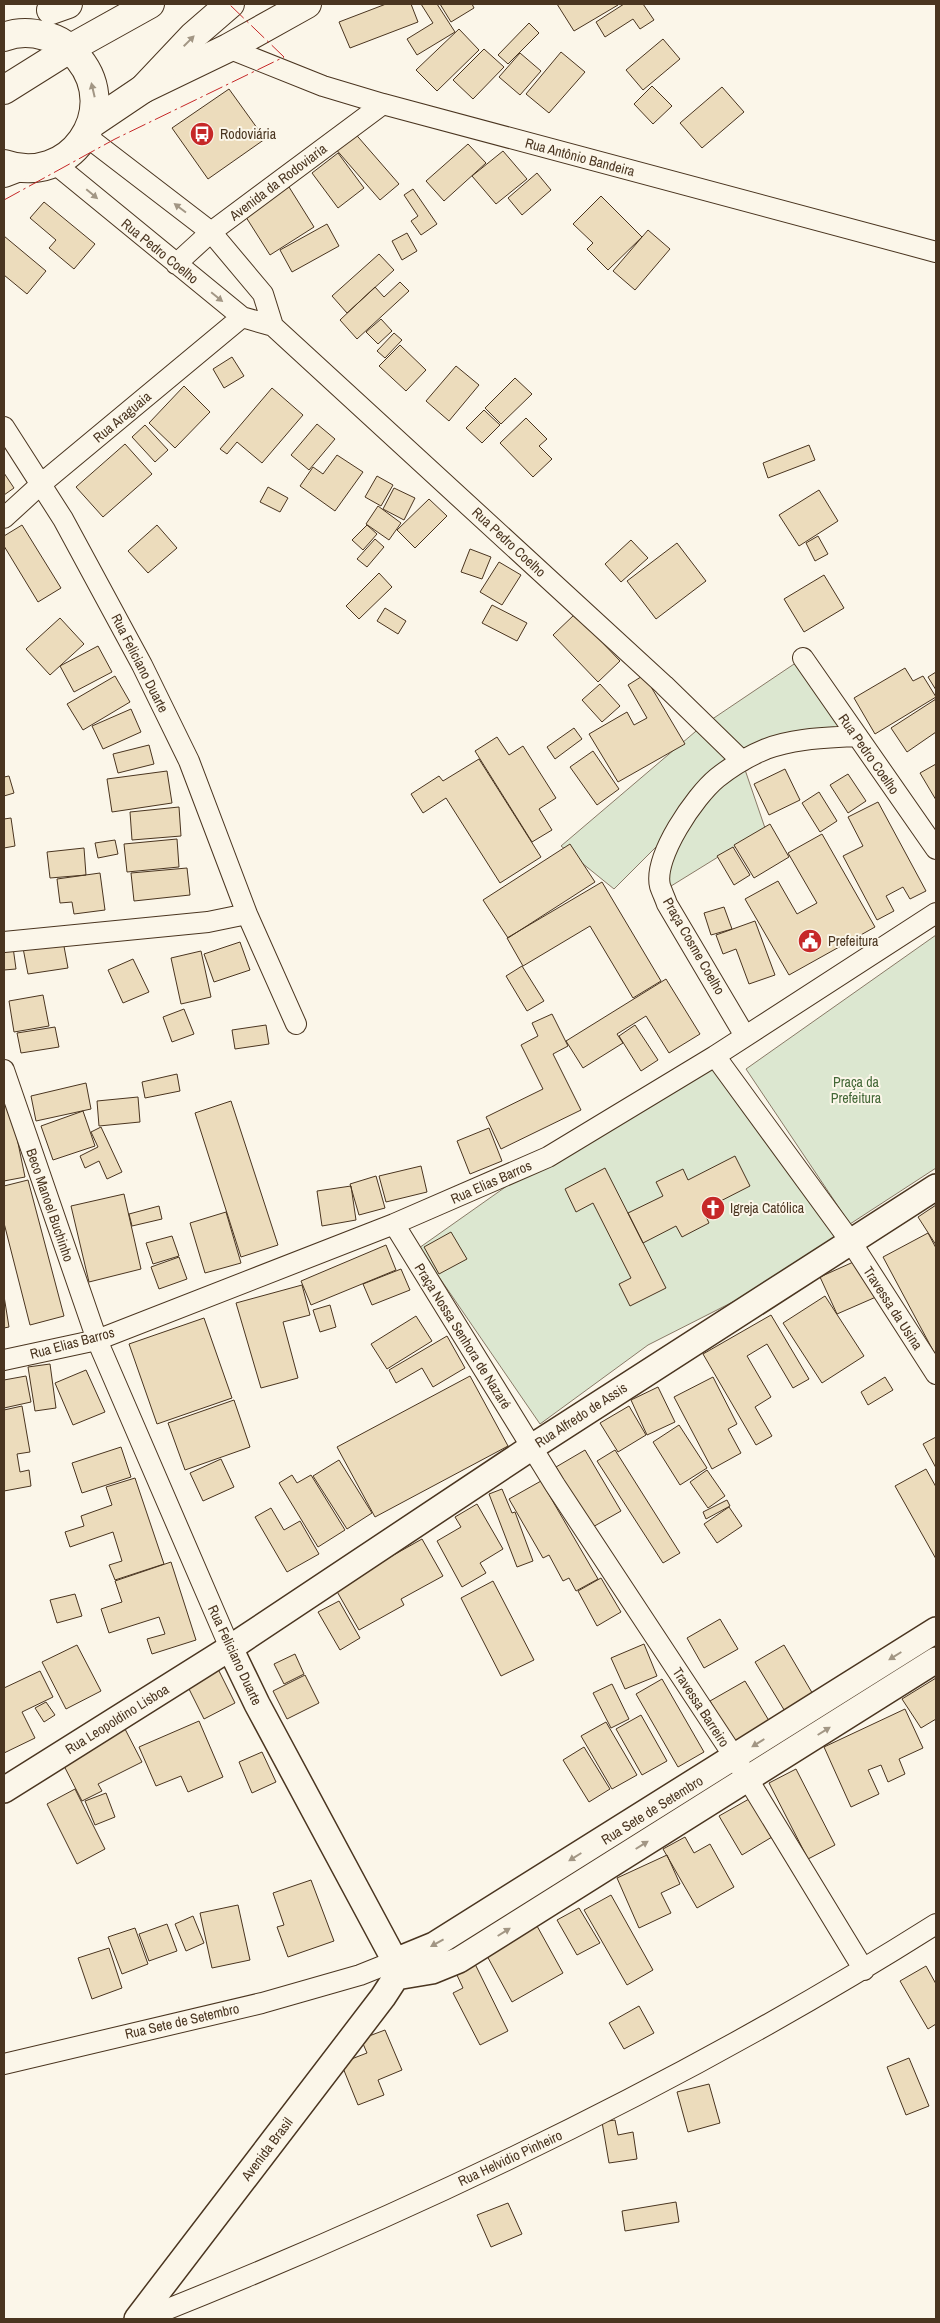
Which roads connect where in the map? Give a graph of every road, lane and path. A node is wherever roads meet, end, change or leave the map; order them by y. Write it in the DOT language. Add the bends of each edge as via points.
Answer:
graph roads {
  1 [pos="150,4"];
  2 [pos="230,4"];
  3 [pos="307,4"];
  4 [pos="59,6"];
  5 [pos="7,36"];
  6 [pos="71,48"];
  7 [pos="228,48"];
  8 [pos="143,89"];
  9 [pos="4,90"];
  10 [pos="383,104"];
  11 [pos="88,130"];
  12 [pos="54,163"];
  13 [pos="8,168"];
  14 [pos="211,232"];
  15 [pos="936,252"];
  16 [pos="176,264"];
  17 [pos="242,317"];
  18 [pos="273,326"];
  19 [pos="4,427"];
  20 [pos="41,484"];
  21 [pos="4,518"];
  22 [pos="803,658"];
  23 [pos="856,736"];
  24 [pos="742,761"];
  25 [pos="936,849"];
  26 [pos="936,913"];
  27 [pos="247,914"];
  28 [pos="4,942"];
  29 [pos="296,1024"];
  30 [pos="746,1036"];
  31 [pos="715,1056"];
  32 [pos="4,1070"];
  33 [pos="936,1186"];
  34 [pos="394,1224"];
  35 [pos="850,1242"];
  36 [pos="97,1340"];
  37 [pos="4,1360"];
  38 [pos="936,1374"];
  39 [pos="532,1447"];
  40 [pos="936,1630"];
  41 [pos="230,1648"];
  42 [pos="936,1660"];
  43 [pos="734,1758"];
  44 [pos="747,1780"];
  45 [pos="4,1790"];
  46 [pos="936,1924"];
  47 [pos="396,1969"];
  48 [pos="864,1970"];
  49 [pos="4,2064"];
  50 [pos="137,2319"];
  51 [pos="143,2319"];
  1 -- 6 [label="main road"];
  8 -- 2 [label="main road, one-way" via="193,36"];
  3 -- 7 [label="main road"];
  4 -- 5 [label="main road"];
  5 -- 6 [label="main road" via="39,34"];
  6 -- 9 [label="main road"];
  11 -- 6 [label="main road, one-way" via="95,96 88,70"];
  7 -- 8 [label="main road"];
  7 -- 10 [label="street, Rua Antônio Bandeira" via="323,86"];
  8 -- 11 [label="main road"];
  10 -- 14 [label="street, Avenida da Rodoviaria"];
  10 -- 15 [label="street, Rua Antônio Bandeira"];
  11 -- 12 [label="main road" via="77,147"];
  14 -- 11 [label="street, one-way"];
  12 -- 13 [label="main road" via="41,168"];
  12 -- 16 [label="street, Rua Pedro Coelho, one-way"];
  14 -- 16 [label="street, Avenida da Rodoviaria"];
  14 -- 18 [label="street" via="263,294"];
  16 -- 17 [label="street, Rua Pedro Coelho, one-way"];
  17 -- 18 [label="street, Rua Pedro Coelho"];
  17 -- 20 [label="street, Rua Araguaia"];
  18 -- 24 [label="street, Rua Pedro Coelho" via="664,685"];
  19 -- 20 [label="street, Rua Feliciano Duarte"];
  20 -- 21 [label="street, Rua Araguaia"];
  20 -- 27 [label="street, Rua Feliciano Duarte" via="142,665 189,760"];
  22 -- 23 [label="street, Rua Pedro Coelho"];
  23 -- 24 [label="street, Praça Cosme Coelho" via="801,740 767,749"];
  23 -- 25 [label="street, Rua Pedro Coelho"];
  24 -- 30 [label="street, Praça Cosme Coelho" via="715,779 676,829 666,849 660,885 676,920"];
  26 -- 30 [label="street, Rua Elias Barros"];
  27 -- 28 [label="street" via="208,922"];
  27 -- 29 [label="street, Rua Feliciano Duarte"];
  30 -- 31 [label="street, Rua Elias Barros"];
  31 -- 34 [label="street, Rua Elias Barros" via="548,1157"];
  31 -- 35 [label="street"];
  32 -- 36 [label="street, Beco Manoel Buchinho"];
  33 -- 35 [label="street, Rua Alfredo de Assis"];
  34 -- 36 [label="street, Rua Elias Barros"];
  34 -- 39 [label="street, Praça Nossa Senhora de Nazaré"];
  35 -- 38 [label="street, Travessa da Usina"];
  35 -- 39 [label="street, Rua Alfredo de Assis"];
  36 -- 37 [label="street, Rua Elias Barros"];
  36 -- 41 [label="street, Rua Feliciano Duarte"];
  39 -- 41 [label="street, Rua Alfredo de Assis"];
  39 -- 43 [label="street, Travessa Barreiro"];
  40 -- 43 [label="street, Rua Sete de Setembro, one-way"];
  41 -- 45 [label="street, Rua Leopoldino Lisboa"];
  41 -- 47 [label="street, Rua Feliciano Duarte"];
  44 -- 42 [label="street, Rua Sete de Setembro, one-way"];
  43 -- 44 [label="street, Travessa Barreiro"];
  43 -- 47 [label="street, Rua Sete de Setembro, one-way"];
  47 -- 44 [label="street, Rua Sete de Setembro, one-way" via="432,1971 459,1960"];
  44 -- 48 [label="street, Travessa Barreiro"];
  46 -- 48 [label="street, Rua Helvidio Pinheiro"];
  47 -- 49 [label="street, Rua Sete de Setembro"];
  47 -- 50 [label="street, Avenida Brasil" via="383,1997"];
  48 -- 51 [label="street, Rua Helvidio Pinheiro" via="717,2054 606,2112 275,2267"];
}
